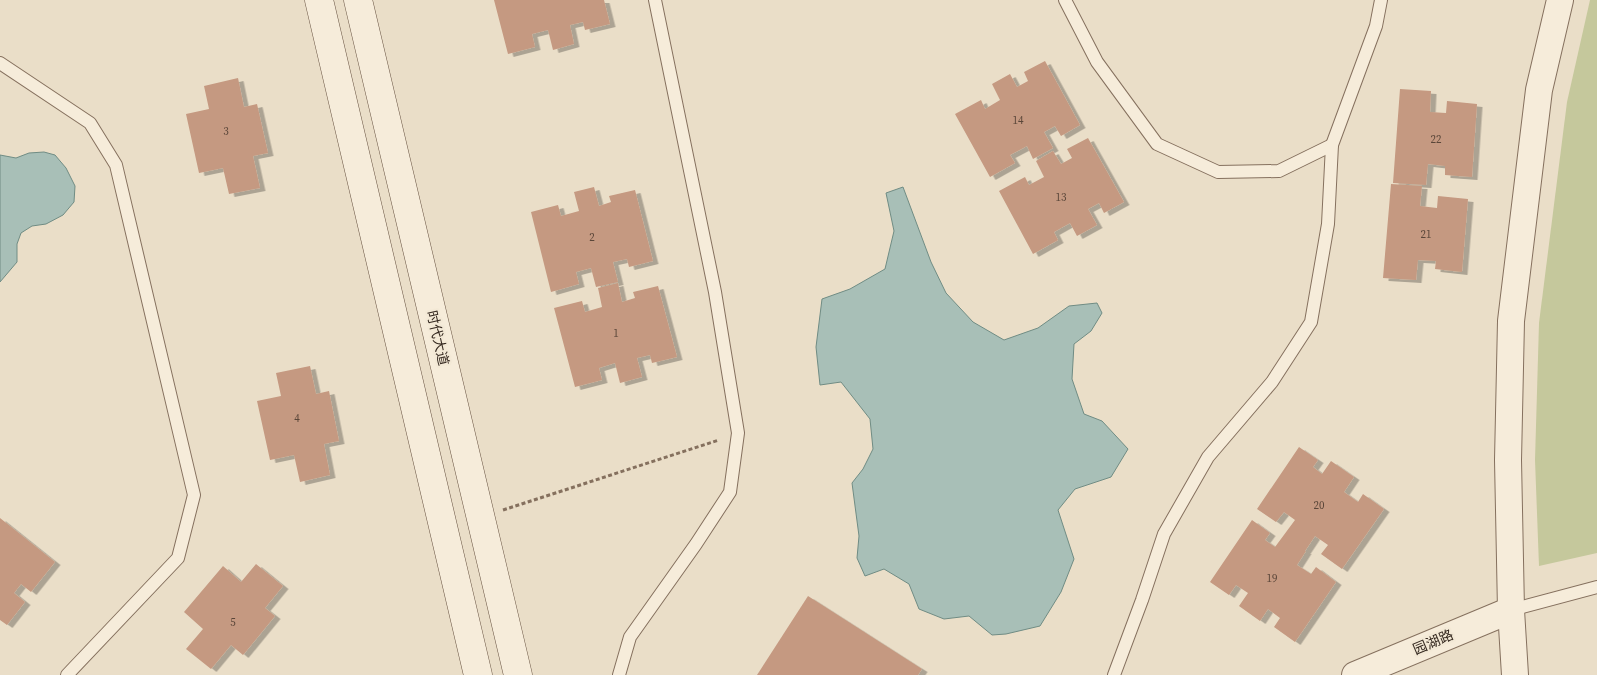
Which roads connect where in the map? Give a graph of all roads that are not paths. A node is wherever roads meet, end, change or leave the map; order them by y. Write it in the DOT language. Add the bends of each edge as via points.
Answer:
graph roads {
  1 [pos="320,0"];
  2 [pos="358,0"];
  3 [pos="655,0"];
  4 [pos="1065,0"];
  5 [pos="1381,0"];
  6 [pos="1560,0"];
  7 [pos="0,63"];
  8 [pos="1332,144"];
  9 [pos="1597,587"];
  10 [pos="1511,610"];
  11 [pos="67,675"];
  12 [pos="478,675"];
  13 [pos="518,675"];
  14 [pos="619,675"];
  15 [pos="1114,675"];
  16 [pos="1355,675"];
  17 [pos="1515,675"];
  1 -- 12 [label="main road"];
  2 -- 13 [label="main road, 时代大道"];
  3 -- 14 [label="lane" via="715,292 738,434 730,492 630,637"];
  4 -- 8 [label="lane" via="1097,62 1157,144 1218,172 1279,171"];
  5 -- 8 [label="lane" via="1376,26"];
  6 -- 10 [label="street" via="1539,90 1511,321 1508,460"];
  7 -- 11 [label="lane" via="90,123 116,165 194,495 178,558"];
  8 -- 15 [label="lane" via="1328,224 1311,322 1272,382 1208,457 1164,534"];
  9 -- 10 [label="lane"];
  10 -- 16 [label="street, 园湖路"];
  10 -- 17 [label="street"];
}
